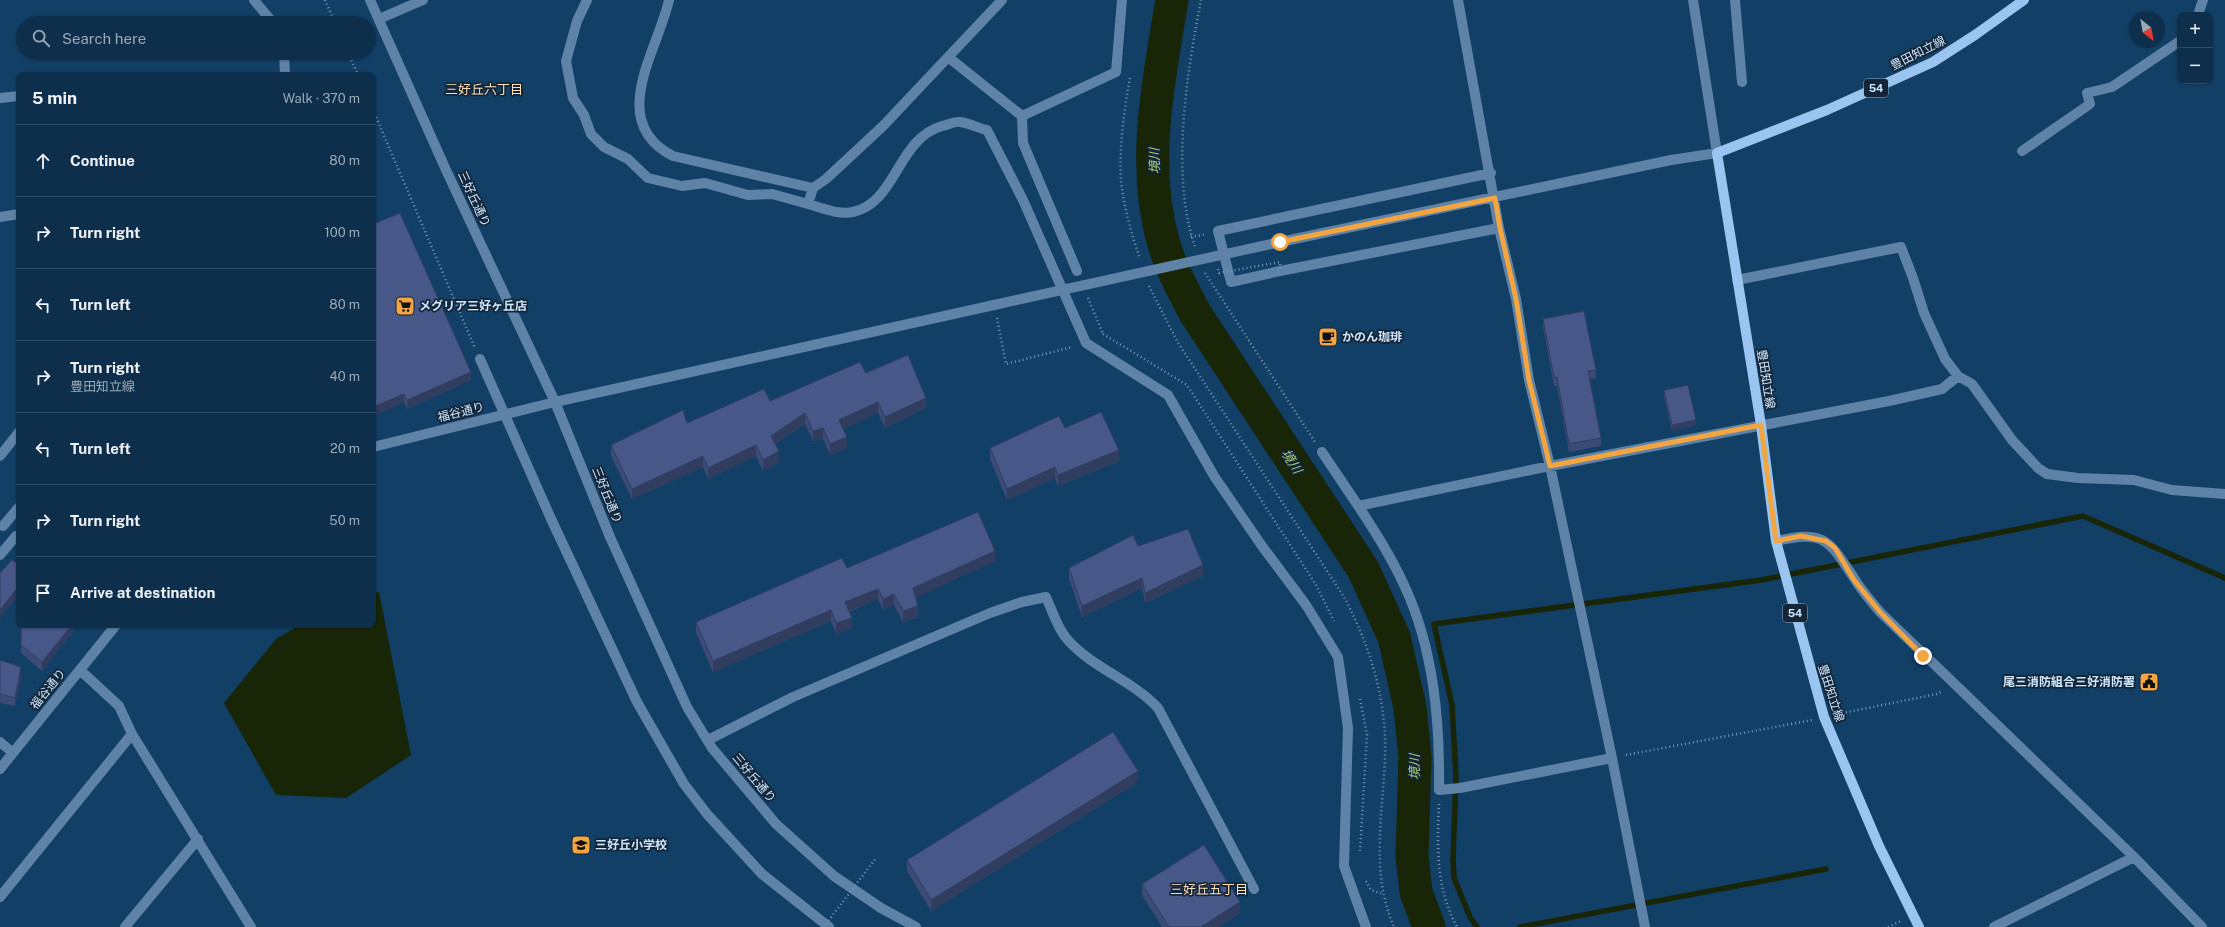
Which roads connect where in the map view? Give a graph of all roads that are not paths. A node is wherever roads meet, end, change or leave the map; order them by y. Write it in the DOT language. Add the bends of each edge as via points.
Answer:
graph roads {
  1 [pos="254,0"];
  2 [pos="370,0"];
  3 [pos="423,0"];
  4 [pos="587,0"];
  5 [pos="669,0"];
  6 [pos="1002,0"];
  7 [pos="1122,0"];
  8 [pos="1458,0"];
  9 [pos="1693,0"];
  10 [pos="1735,0"];
  11 [pos="2024,0"];
  12 [pos="2202,0"];
  13 [pos="2199,12"];
  14 [pos="267,16"];
  15 [pos="379,19"];
  16 [pos="2177,43"];
  17 [pos="948,57"];
  18 [pos="284,60"];
  19 [pos="285,72"];
  20 [pos="1742,82"];
  21 [pos="16,96"];
  22 [pos="0,98"];
  23 [pos="1022,116"];
  24 [pos="2022,151"];
  25 [pos="1717,153"];
  26 [pos="1491,173"];
  27 [pos="813,188"];
  28 [pos="1495,198"];
  29 [pos="808,204"];
  30 [pos="16,214"];
  31 [pos="0,217"];
  32 [pos="1500,228"];
  33 [pos="1077,270"];
  34 [pos="1737,280"];
  35 [pos="480,359"];
  36 [pos="1958,376"];
  37 [pos="555,402"];
  38 [pos="1761,425"];
  39 [pos="16,436"];
  40 [pos="376,446"];
  41 [pos="1322,452"];
  42 [pos="0,456"];
  43 [pos="1550,466"];
  44 [pos="2225,494"];
  45 [pos="1358,506"];
  46 [pos="16,511"];
  47 [pos="3,526"];
  48 [pos="16,536"];
  49 [pos="1776,541"];
  50 [pos="0,555"];
  51 [pos="114,628"];
  52 [pos="80,670"];
  53 [pos="132,734"];
  54 [pos="708,740"];
  55 [pos="0,742"];
  56 [pos="13,753"];
  57 [pos="1612,758"];
  58 [pos="0,769"];
  59 [pos="198,839"];
  60 [pos="2134,857"];
  61 [pos="1254,889"];
  62 [pos="0,897"];
  63 [pos="826,926"];
  64 [pos="125,927"];
  65 [pos="251,927"];
  66 [pos="916,927"];
  67 [pos="1366,927"];
  68 [pos="1645,927"];
  69 [pos="1919,927"];
  70 [pos="1994,927"];
  71 [pos="2202,927"];
  1 -- 14 [label="street"];
  2 -- 15 [label="street, 三好丘通り"];
  3 -- 15 [label="street"];
  4 -- 29 [label="street" via="577,21 566,61 573,98 584,115 591,134 604,147 628,159 648,178 682,186 705,183 748,195 772,194"];
  5 -- 27 [label="street" via="643,78 640,96 643,124 649,136 673,156"];
  6 -- 17 [label="street"];
  7 -- 23 [label="street" via="1116,72"];
  8 -- 26 [label="street"];
  9 -- 25 [label="street"];
  10 -- 20 [label="street"];
  11 -- 25 [label="main road, 豊田知立線 / 54" via="1933,62 1827,110"];
  12 -- 13 [label="street"];
  15 -- 37 [label="street, 三好丘通り" via="446,170"];
  16 -- 24 [label="street" via="2112,87 2088,93 2090,104"];
  17 -- 23 [label="street"];
  17 -- 27 [label="street" via="883,126 826,180"];
  18 -- 19 [label="street"];
  21 -- 22 [label="street"];
  23 -- 33 [label="street" via="1024,143"];
  25 -- 28 [label="street, 福谷通り" via="1671,160"];
  25 -- 34 [label="main road, 豊田知立線 / 54"];
  26 -- 28 [label="street"];
  26 -- 32 [label="street" via="1218,231 1231,282"];
  27 -- 29 [label="street"];
  28 -- 32 [label="street"];
  28 -- 37 [label="street, 福谷通り, bridge" via="1280,242"];
  29 -- 67 [label="street" via="837,212 852,212 866,207 878,198 913,144 930,130 959,122 987,130 1023,200 1086,343 1168,395 1214,476 1306,605 1338,657 1348,728 1344,866"];
  30 -- 31 [label="street"];
  32 -- 43 [label="street" via="1516,299 1529,380"];
  34 -- 36 [label="street" via="1901,247 1924,313 1945,359"];
  34 -- 38 [label="main road, 豊田知立線 / 54"];
  35 -- 63 [label="street, bridge" via="637,702 684,784 707,814 762,874"];
  36 -- 38 [label="street" via="1942,389 1889,402"];
  36 -- 44 [label="street" via="1972,384 2012,440 2047,474 2134,480 2172,490"];
  37 -- 40 [label="street, 福谷通り"];
  37 -- 54 [label="street, 三好丘通り" via="610,537 672,678 687,708"];
  38 -- 43 [label="street"];
  38 -- 49 [label="main road, 豊田知立線 / 54"];
  39 -- 42 [label="street"];
  41 -- 45 [label="street"];
  43 -- 45 [label="street"];
  43 -- 57 [label="street"];
  45 -- 57 [label="street" via="1383,545 1405,588 1424,643 1438,714 1440,790"];
  46 -- 47 [label="street"];
  48 -- 50 [label="street"];
  49 -- 60 [label="street" via="1801,536 1826,541 1835,548 1854,580 1880,612"];
  49 -- 69 [label="main road, 豊田知立線 / 54" via="1824,717 1879,846"];
  51 -- 52 [label="street, 福谷通り"];
  52 -- 53 [label="street" via="119,706"];
  52 -- 56 [label="street, 福谷通り"];
  53 -- 59 [label="street"];
  53 -- 62 [label="street"];
  54 -- 61 [label="street" via="793,697 990,613 1046,597 1066,638 1085,655 1145,694 1158,708"];
  54 -- 66 [label="street, 三好丘通り" via="776,824 858,893"];
  55 -- 56 [label="street"];
  56 -- 58 [label="street, 福谷通り"];
  57 -- 68 [label="street"];
  59 -- 64 [label="street"];
  59 -- 65 [label="street"];
  60 -- 70 [label="street"];
  60 -- 71 [label="street"];
}
